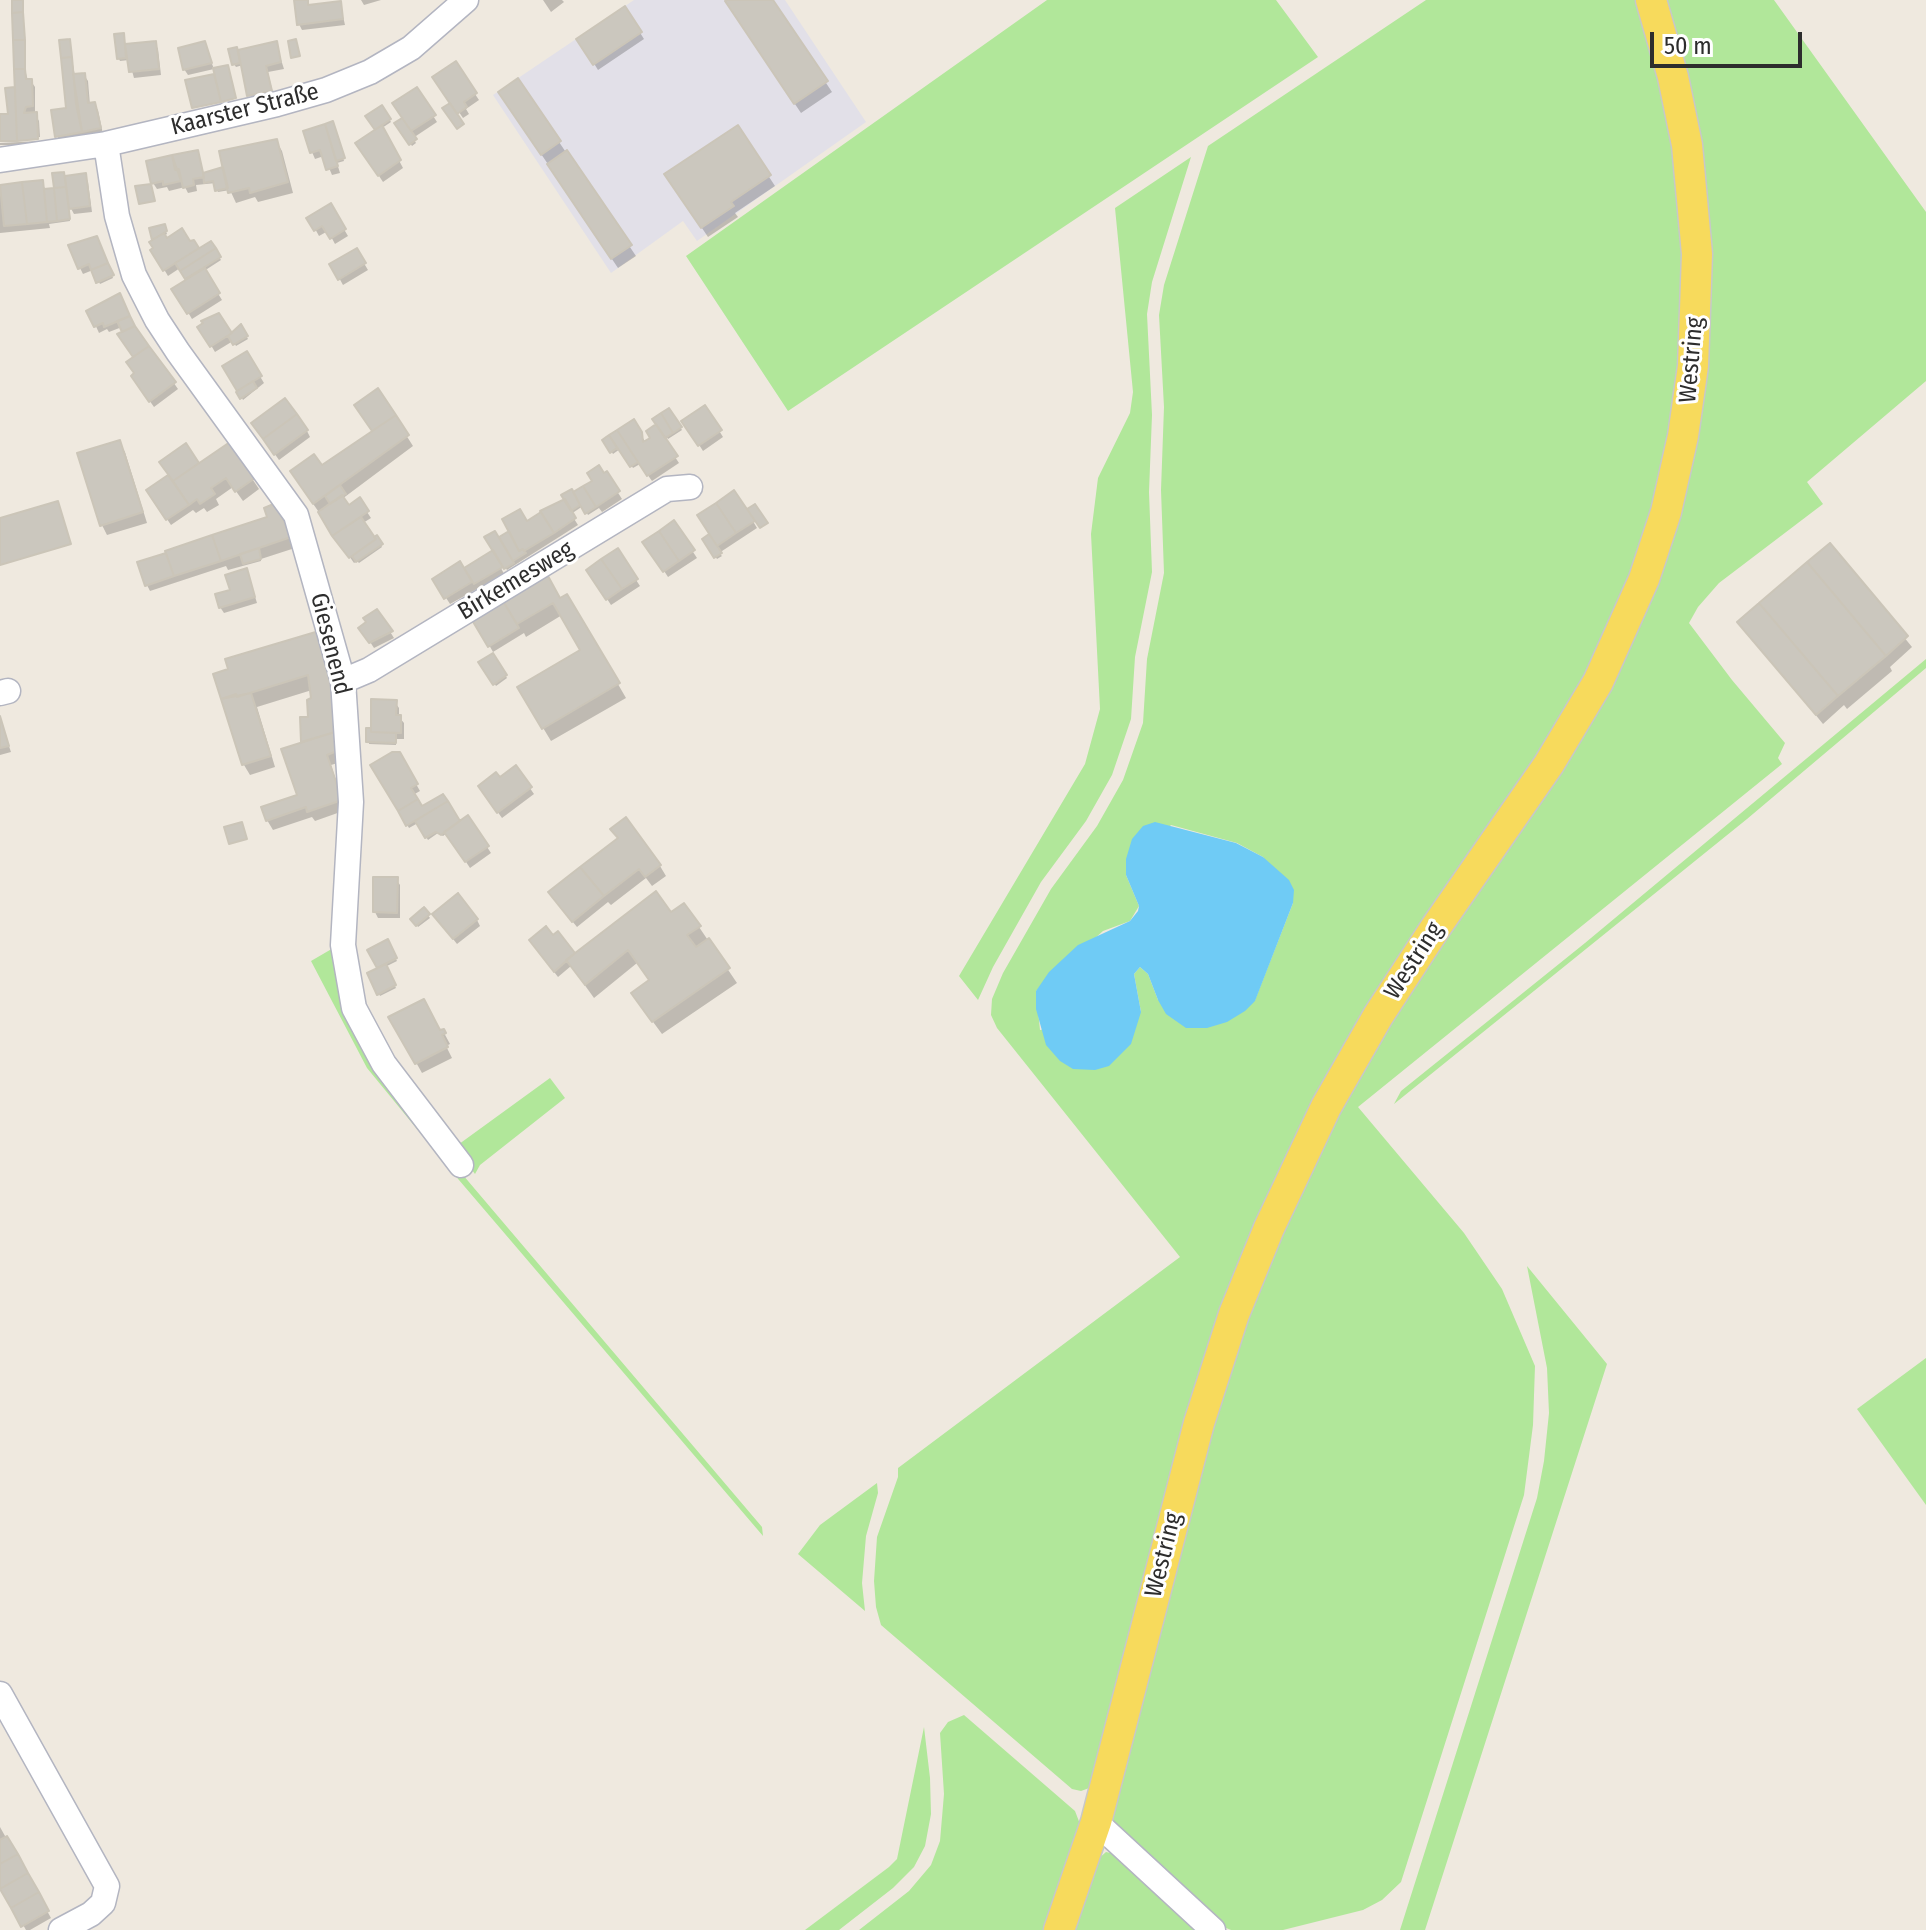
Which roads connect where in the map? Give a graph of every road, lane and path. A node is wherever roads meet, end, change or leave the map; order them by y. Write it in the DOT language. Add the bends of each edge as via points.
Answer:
graph roads {
  1 [pos="466,0"];
  2 [pos="1651,0"];
  3 [pos="106,144"];
  4 [pos="0,160"];
  5 [pos="690,487"];
  6 [pos="343,681"];
  7 [pos="461,1165"];
  8 [pos="0,1694"];
  9 [pos="1096,1822"];
  10 [pos="61,1930"];
  11 [pos="1059,1930"];
  12 [pos="1213,1930"];
  1 -- 3 [label="street, Kaarster Straße" via="411,48 326,90"];
  2 -- 9 [label="main road, Westring" via="1685,133 1697,254 1693,366 1666,512 1640,589 1598,682 1545,771 1378,1016 1326,1107 1269,1228 1199,1423"];
  3 -- 4 [label="street, Kaarster Straße"];
  3 -- 6 [label="street, Giesenend" via="117,216 134,275 178,352 296,515"];
  5 -- 6 [label="street, Birkemesweg" via="667,489"];
  6 -- 7 [label="street, Giesenend" via="351,802 343,945 354,1008 384,1064"];
  8 -- 10 [label="street" via="107,1886 103,1903"];
  9 -- 11 [label="main road, Westring"];
  9 -- 12 [label="street"];
}
